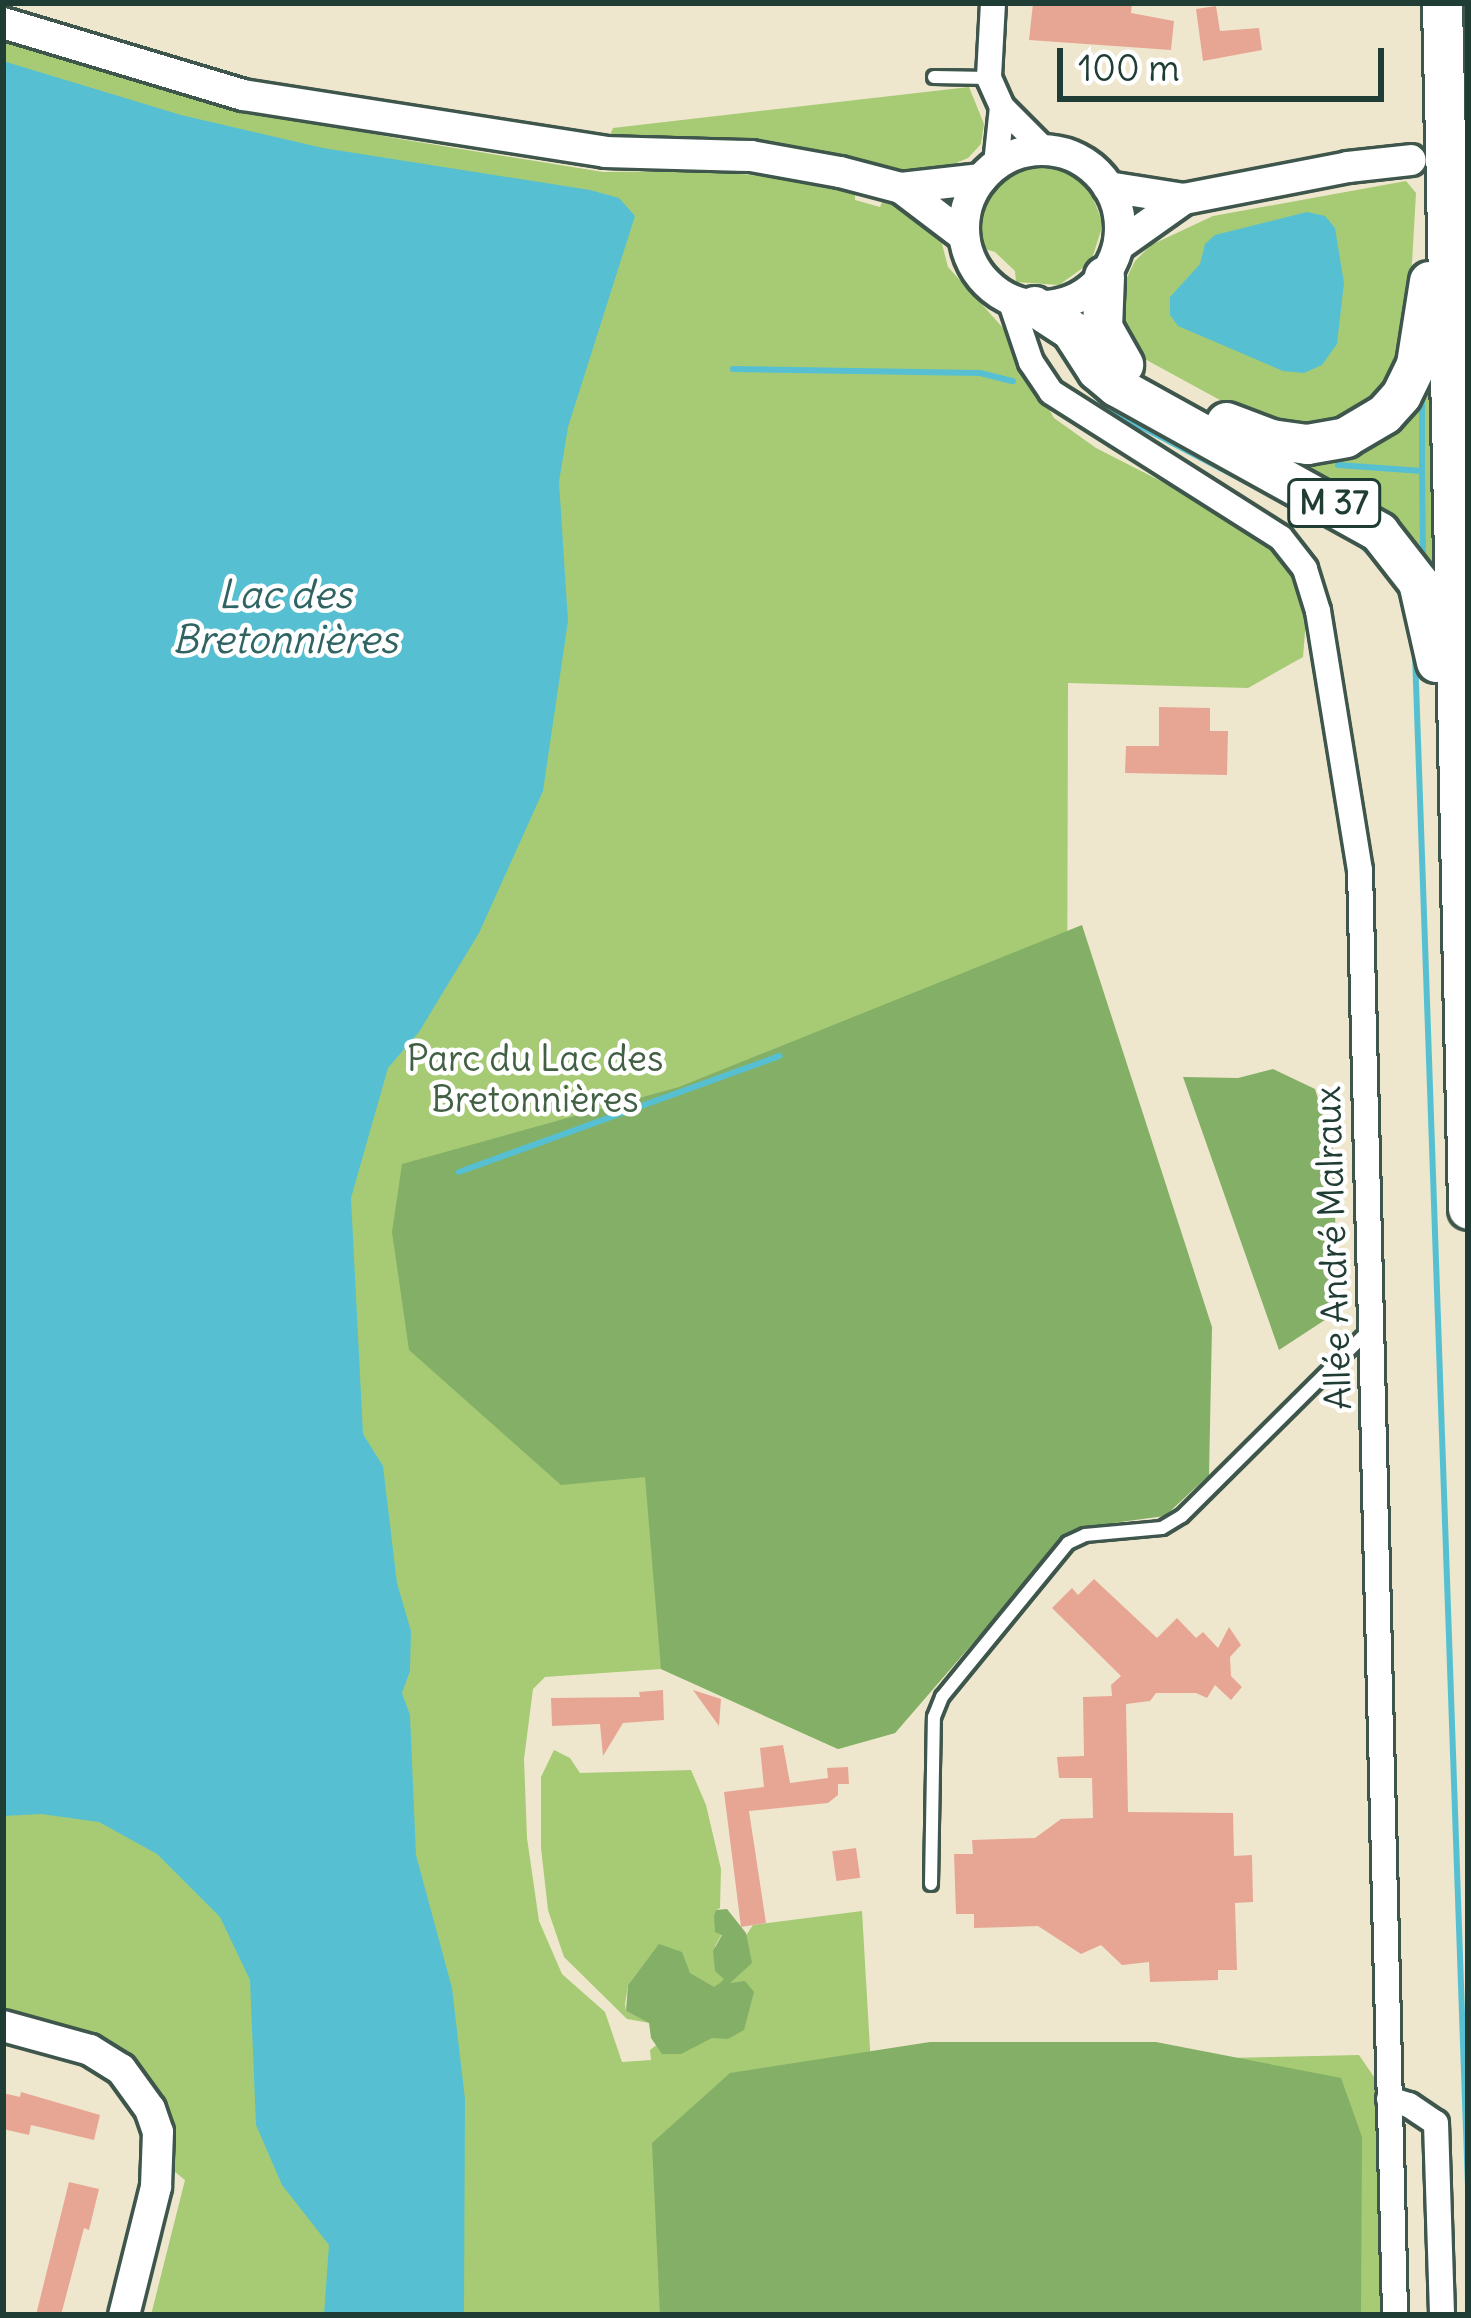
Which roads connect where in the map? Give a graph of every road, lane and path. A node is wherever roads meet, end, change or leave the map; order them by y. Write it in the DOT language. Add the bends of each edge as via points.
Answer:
graph roads {
  1 [pos="993,3"];
  2 [pos="1442,3"];
  3 [pos="3,23"];
  4 [pos="934,77"];
  5 [pos="989,78"];
  6 [pos="1002,107"];
  7 [pos="1045,150"];
  8 [pos="1411,160"];
  9 [pos="989,171"];
  10 [pos="1108,187"];
  11 [pos="901,188"];
  12 [pos="1184,199"];
  13 [pos="1448,200"];
  14 [pos="964,236"];
  15 [pos="1111,261"];
  16 [pos="1022,303"];
  17 [pos="1458,825"];
  18 [pos="1468,1209"];
  19 [pos="1370,1329"];
  20 [pos="931,1884"];
  21 [pos="3,2026"];
  22 [pos="1389,2099"];
  23 [pos="124,2315"];
  24 [pos="1395,2315"];
  25 [pos="1442,2315"];
  1 -- 5 [label="street"];
  2 -- 13 [label="highway, M 37"];
  3 -- 11 [label="street" via="242,95 605,152 751,156"];
  4 -- 5 [label="lane"];
  5 -- 6 [label="street"];
  6 -- 7 [label="street"];
  6 -- 9 [label="street"];
  7 -- 9 [label="street" via="1020,152"];
  7 -- 10 [label="street" via="1070,155"];
  8 -- 12 [label="street"];
  9 -- 11 [label="street"];
  9 -- 14 [label="street" via="966,206"];
  10 -- 12 [label="street"];
  10 -- 15 [label="street" via="1120,225"];
  11 -- 14 [label="street"];
  12 -- 15 [label="street"];
  13 -- 15 [label="highway, M 37" via="1433,240 1410,380 1384,414 1325,443 1255,434 1125,366 1102,327"];
  13 -- 17 [label="highway, M 37"];
  14 -- 16 [label="street" via="976,271"];
  15 -- 16 [label="street" via="1072,299"];
  16 -- 17 [label="highway, M 37" via="1079,337 1116,386 1358,517 1406,560 1433,632"];
  16 -- 19 [label="street, Allée André Malraux" via="1031,362 1051,392 1264,524 1294,551 1312,589 1360,870"];
  17 -- 18 [label="highway, M 37"];
  19 -- 20 [label="lane" via="1182,1516 1162,1528 1085,1534 1068,1543 942,1697 934,1717"];
  19 -- 22 [label="street, Allée André Malraux"];
  21 -- 23 [label="street" via="90,2050 121,2069 150,2109 158,2132 156,2187"];
  22 -- 24 [label="street, Allée André Malraux"];
  22 -- 25 [label="street" via="1436,2123"];
}
